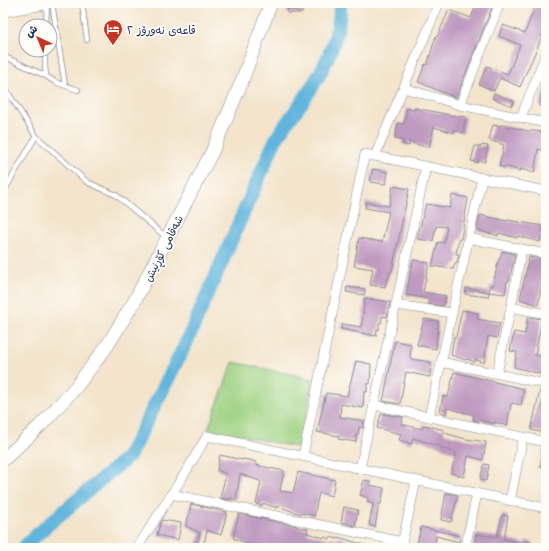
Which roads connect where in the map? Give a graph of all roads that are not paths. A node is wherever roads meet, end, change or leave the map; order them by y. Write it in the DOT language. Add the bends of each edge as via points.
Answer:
graph roads {
  1 [pos="46,3"];
  2 [pos="52,3"];
  3 [pos="82,3"];
  4 [pos="271,3"];
  5 [pos="439,3"];
  6 [pos="500,3"];
  7 [pos="3,10"];
  8 [pos="46,18"];
  9 [pos="87,40"];
  10 [pos="3,56"];
  11 [pos="45,58"];
  12 [pos="545,60"];
  13 [pos="46,76"];
  14 [pos="3,85"];
  15 [pos="64,85"];
  16 [pos="404,88"];
  17 [pos="78,90"];
  18 [pos="460,105"];
  19 [pos="521,117"];
  20 [pos="546,123"];
  21 [pos="36,136"];
  22 [pos="376,156"];
  23 [pos="426,167"];
  24 [pos="482,178"];
  25 [pos="546,191"];
  26 [pos="3,193"];
  27 [pos="168,238"];
  28 [pos="468,238"];
  29 [pos="522,249"];
  30 [pos="546,254"];
  31 [pos="396,305"];
  32 [pos="511,307"];
  33 [pos="452,313"];
  34 [pos="546,314"];
  35 [pos="441,362"];
  36 [pos="497,373"];
  37 [pos="546,384"];
  38 [pos="374,405"];
  39 [pos="429,417"];
  40 [pos="523,437"];
  41 [pos="546,442"];
  42 [pos="303,456"];
  43 [pos="3,460"];
  44 [pos="360,468"];
  45 [pos="416,481"];
  46 [pos="171,494"];
  47 [pos="477,494"];
  48 [pos="510,501"];
  49 [pos="546,508"];
  50 [pos="402,545"];
  51 [pos="139,548"];
  52 [pos="465,548"];
  1 -- 7 [label="main road"];
  1 -- 8 [label="lane"];
  2 -- 15 [label="lane"];
  3 -- 9 [label="lane"];
  4 -- 27 [label="main road, شەقامی کۆڕنیش" via="227,119"];
  5 -- 16 [label="street"];
  6 -- 18 [label="street"];
  10 -- 13 [label="lane"];
  11 -- 13 [label="lane"];
  12 -- 19 [label="street"];
  13 -- 15 [label="lane"];
  14 -- 21 [label="lane"];
  15 -- 17 [label="lane"];
  16 -- 18 [label="street"];
  16 -- 22 [label="street"];
  18 -- 19 [label="street"];
  19 -- 20 [label="street"];
  21 -- 26 [label="lane"];
  21 -- 27 [label="lane" via="87,182 116,195"];
  22 -- 23 [label="street"];
  22 -- 42 [label="street" via="365,154"];
  23 -- 24 [label="street"];
  23 -- 31 [label="street"];
  24 -- 25 [label="street"];
  24 -- 28 [label="street"];
  27 -- 43 [label="main road, شەقامی کۆڕنیش" via="131,308 92,367 59,406"];
  28 -- 29 [label="street"];
  28 -- 33 [label="street"];
  29 -- 30 [label="street"];
  29 -- 32 [label="street"];
  31 -- 33 [label="street"];
  31 -- 38 [label="street"];
  32 -- 34 [label="street"];
  32 -- 36 [label="street"];
  33 -- 35 [label="street"];
  35 -- 36 [label="street"];
  35 -- 39 [label="street"];
  36 -- 37 [label="street"];
  38 -- 39 [label="street"];
  38 -- 44 [label="street"];
  39 -- 40 [label="street"];
  40 -- 41 [label="street"];
  40 -- 48 [label="street"];
  42 -- 44 [label="street"];
  42 -- 46 [label="street" via="207,436"];
  44 -- 45 [label="street"];
  45 -- 47 [label="street"];
  45 -- 50 [label="street"];
  46 -- 50 [label="street"];
  46 -- 51 [label="street"];
  47 -- 48 [label="street"];
  47 -- 52 [label="street"];
  48 -- 49 [label="street"];
}
